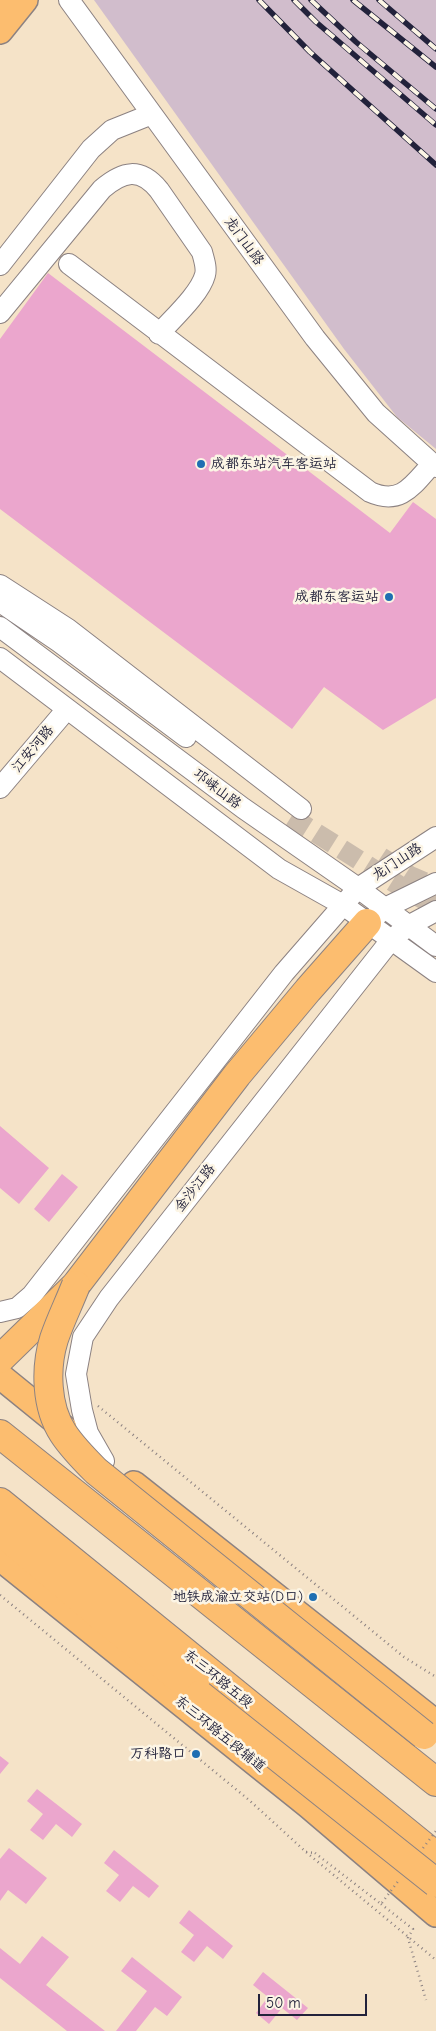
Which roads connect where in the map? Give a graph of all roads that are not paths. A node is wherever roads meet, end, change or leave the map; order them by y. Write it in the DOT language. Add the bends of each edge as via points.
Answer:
graph roads {
  1 [pos="3,0"];
  2 [pos="25,0"];
  3 [pos="69,0"];
  4 [pos="0,3"];
  5 [pos="0,31"];
  6 [pos="152,114"];
  7 [pos="69,264"];
  8 [pos="0,265"];
  9 [pos="0,313"];
  10 [pos="160,334"];
  11 [pos="434,465"];
  12 [pos="0,585"];
  13 [pos="0,602"];
  14 [pos="0,627"];
  15 [pos="0,658"];
  16 [pos="67,709"];
  17 [pos="0,788"];
  18 [pos="436,837"];
  19 [pos="436,883"];
  20 [pos="358,888"];
  21 [pos="343,905"];
  22 [pos="436,911"];
  23 [pos="376,916"];
  24 [pos="408,926"];
  25 [pos="391,940"];
  26 [pos="436,946"];
  27 [pos="436,972"];
  28 [pos="76,1285"];
  29 [pos="0,1312"];
  30 [pos="0,1360"];
  31 [pos="0,1376"];
  32 [pos="0,1434"];
  33 [pos="104,1461"];
  34 [pos="0,1502"];
  35 [pos="0,1531"];
  36 [pos="0,1558"];
  37 [pos="432,1734"];
  38 [pos="436,1782"];
  39 [pos="428,1854"];
  40 [pos="436,1883"];
  41 [pos="436,1914"];
  1 -- 4 [label="main road"];
  2 -- 5 [label="main road"];
  3 -- 6 [label="street, 龙门山路"];
  6 -- 8 [label="street" via="112,130 91,149"];
  6 -- 11 [label="street, 龙门山路" via="315,338 376,413"];
  7 -- 10 [label="street"];
  9 -- 10 [label="street" via="102,189 121,175 133,173 143,176 159,190 202,252 205,275 200,286"];
  10 -- 11 [label="street" via="370,492 391,498 402,494"];
  12 -- 13 [label="street" via="68,629 296,813"];
  14 -- 20 [label="street, 邛崃山路" via="243,808"];
  15 -- 16 [label="street, 邛崃山路"];
  16 -- 17 [label="street, 江安河路"];
  16 -- 21 [label="street, 邛崃山路" via="279,869"];
  18 -- 20 [label="street, 龙门山路"];
  19 -- 23 [label="street"];
  20 -- 21 [label="street"];
  20 -- 23 [label="street, 邛崃山路"];
  21 -- 23 [label="street, 邛崃山路"];
  21 -- 29 [label="street" via="284,973 32,1295 17,1308"];
  22 -- 24 [label="street, 金沙江路"];
  23 -- 24 [label="street, 邛崃山路"];
  23 -- 25 [label="street, 邛崃山路"];
  23 -- 28 [label="highway" via="237,1075"];
  24 -- 25 [label="street, 金沙江路"];
  24 -- 26 [label="street, 邛崃山路"];
  25 -- 27 [label="street, 邛崃山路"];
  25 -- 33 [label="street, 金沙江路" via="109,1298 83,1337 76,1374 88,1432"];
  28 -- 30 [label="highway"];
  28 -- 37 [label="highway, bridge" via="54,1338 48,1381 62,1432 79,1454 96,1471"];
  31 -- 33 [label="main road"];
  32 -- 38 [label="highway"];
  33 -- 37 [label="main road"];
  34 -- 39 [label="highway, 东三环路五段"];
  35 -- 40 [label="highway, bridge" via="118,1630"];
  36 -- 41 [label="main road, 东三环路五段辅道" via="308,1805"];
}
